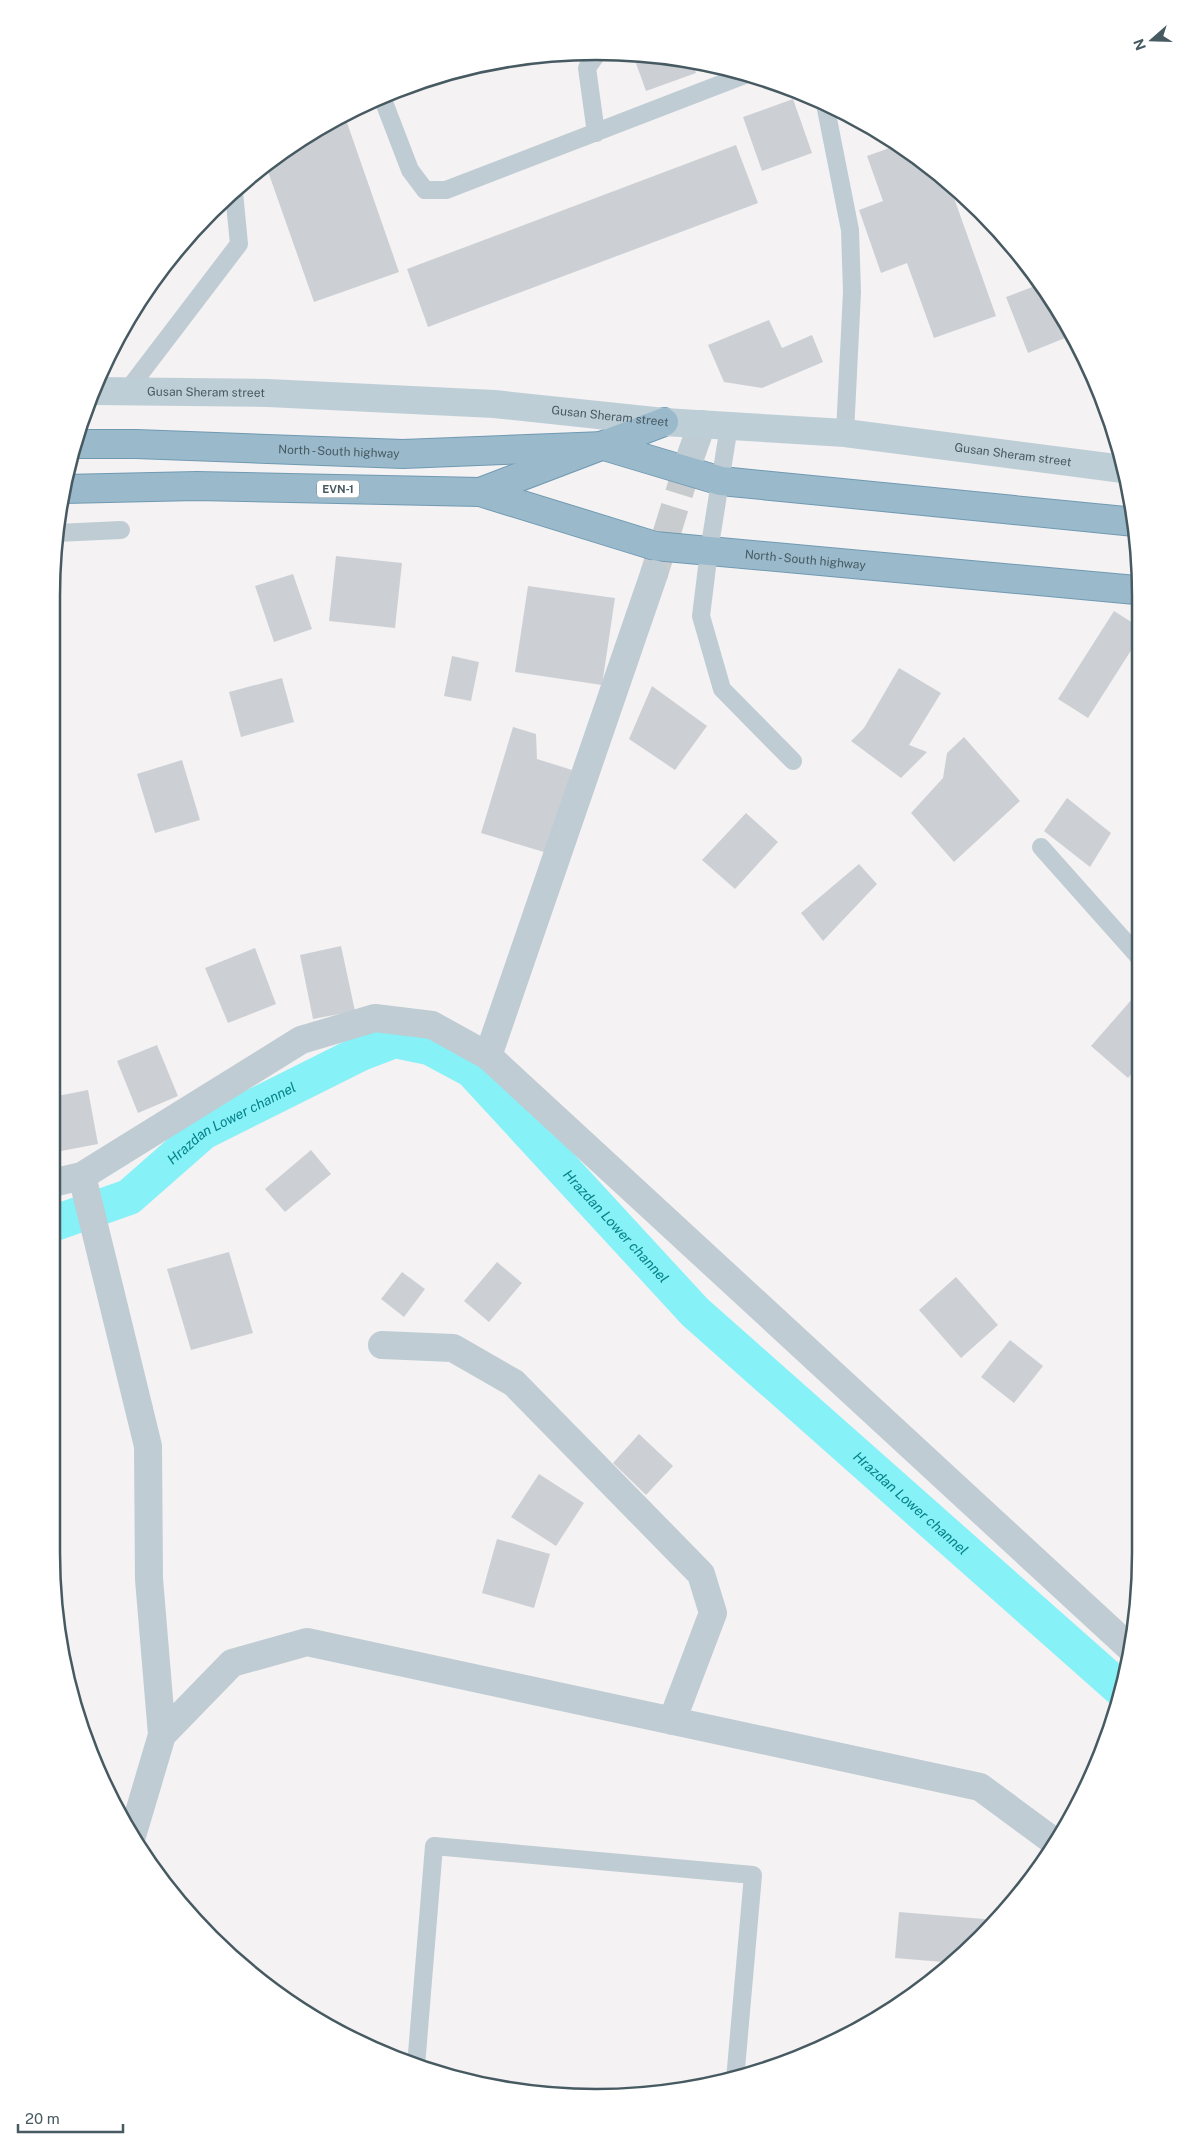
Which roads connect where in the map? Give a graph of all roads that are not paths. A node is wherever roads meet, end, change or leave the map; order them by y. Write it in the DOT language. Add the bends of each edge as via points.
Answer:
graph roads {
  1 [pos="593,60"];
  2 [pos="736,78"];
  3 [pos="385,104"];
  4 [pos="827,112"];
  5 [pos="596,133"];
  6 [pos="235,201"];
  7 [pos="101,391"];
  8 [pos="127,391"];
  9 [pos="664,422"];
  10 [pos="702,424"];
  11 [pos="729,426"];
  12 [pos="845,433"];
  13 [pos="82,444"];
  14 [pos="604,446"];
  15 [pos="691,455"];
  16 [pos="1117,468"];
  17 [pos="720,481"];
  18 [pos="71,489"];
  19 [pos="480,492"];
  20 [pos="1126,521"];
  21 [pos="121,530"];
  22 [pos="64,533"];
  23 [pos="709,550"];
  24 [pos="654,574"];
  25 [pos="1132,590"];
  26 [pos="793,761"];
  27 [pos="1041,848"];
  28 [pos="1132,949"];
  29 [pos="488,1056"];
  30 [pos="60,1184"];
  31 [pos="84,1185"];
  32 [pos="382,1344"];
  33 [pos="1124,1643"];
  34 [pos="672,1721"];
  35 [pos="162,1735"];
  36 [pos="135,1826"];
  37 [pos="1050,1838"];
  38 [pos="417,2058"];
  39 [pos="736,2071"];
  1 -- 5 [label="lane" via="587,68"];
  2 -- 5 [label="lane"];
  3 -- 5 [label="lane" via="410,170 425,190 446,190"];
  4 -- 12 [label="lane" via="850,230 852,292"];
  6 -- 8 [label="lane" via="239,244"];
  7 -- 8 [label="main road, Gusan Sheram street"];
  8 -- 9 [label="main road, Gusan Sheram street" via="268,393 494,404"];
  9 -- 10 [label="main road, Gusan Sheram street"];
  9 -- 14 [label="highway"];
  10 -- 11 [label="main road, Gusan Sheram street"];
  10 -- 15 [label="street"];
  11 -- 12 [label="main road, Gusan Sheram street"];
  11 -- 17 [label="lane"];
  12 -- 16 [label="main road, Gusan Sheram street"];
  13 -- 14 [label="highway, North - South highway" via="403,454"];
  14 -- 17 [label="highway, North - South highway"];
  14 -- 19 [label="highway, North - South highway / EVN-1"];
  17 -- 20 [label="highway, North - South highway"];
  17 -- 23 [label="lane"];
  18 -- 19 [label="highway, North - South highway / EVN-1" via="197,486"];
  19 -- 23 [label="highway, North - South highway" via="655,546"];
  21 -- 22 [label="lane"];
  23 -- 25 [label="highway, North - South highway"];
  23 -- 26 [label="lane" via="701,616 722,689"];
  24 -- 29 [label="street"];
  27 -- 28 [label="lane"];
  29 -- 31 [label="street" via="432,1026 375,1018 301,1040"];
  29 -- 33 [label="street"];
  30 -- 31 [label="street"];
  31 -- 35 [label="street" via="148,1446 149,1579"];
  32 -- 34 [label="street" via="453,1348 514,1383 701,1574 713,1613"];
  34 -- 35 [label="street" via="307,1642 232,1663"];
  34 -- 37 [label="street" via="980,1787"];
  35 -- 36 [label="street"];
  38 -- 39 [label="lane" via="434,1846 753,1875"];
}
